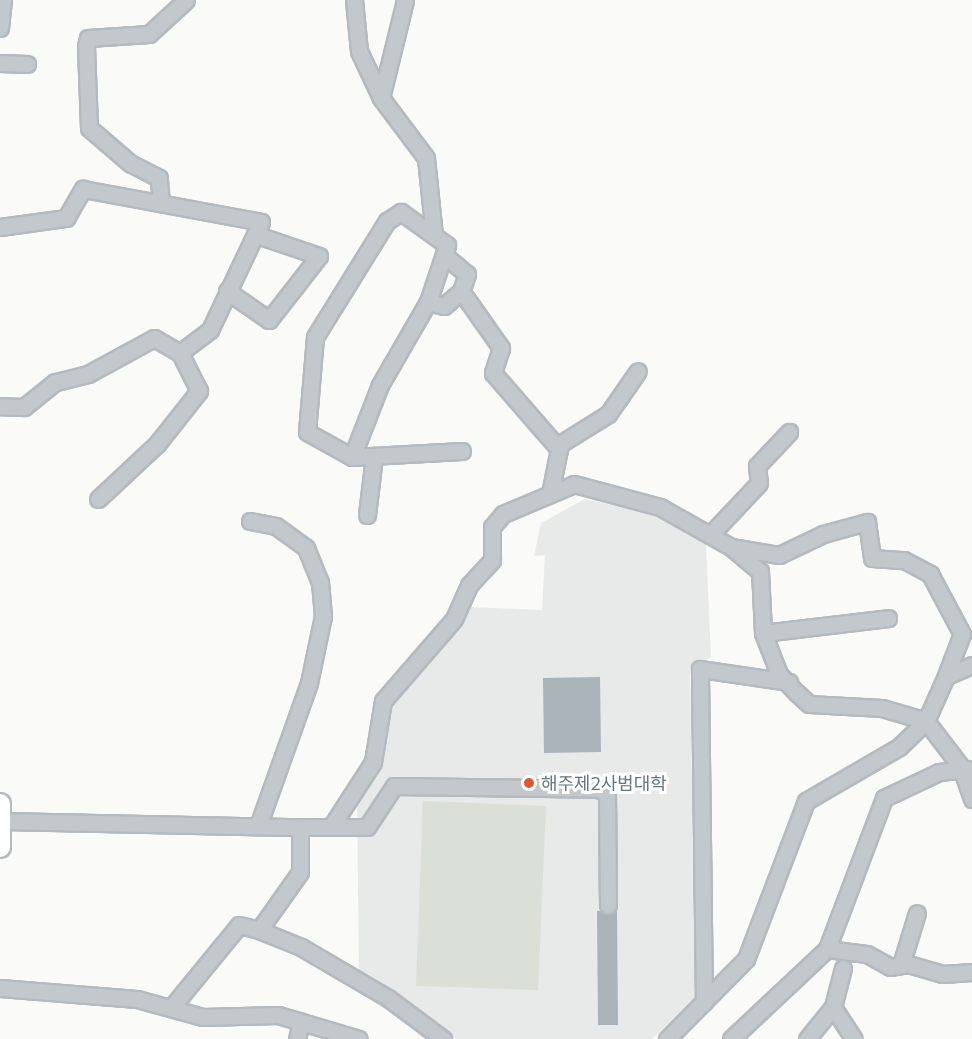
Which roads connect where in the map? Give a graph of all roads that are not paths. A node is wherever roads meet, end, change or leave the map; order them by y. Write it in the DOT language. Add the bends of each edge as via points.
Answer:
graph roads {
  1 [pos="3,0"];
  2 [pos="186,0"];
  3 [pos="354,0"];
  4 [pos="405,0"];
  5 [pos="0,28"];
  6 [pos="0,63"];
  7 [pos="27,64"];
  8 [pos="381,98"];
  9 [pos="161,203"];
  10 [pos="0,227"];
  11 [pos="257,235"];
  12 [pos="434,235"];
  13 [pos="444,255"];
  14 [pos="227,291"];
  15 [pos="461,291"];
  16 [pos="428,302"];
  17 [pos="180,353"];
  18 [pos="638,371"];
  19 [pos="0,406"];
  20 [pos="789,432"];
  21 [pos="560,449"];
  22 [pos="462,451"];
  23 [pos="374,456"];
  24 [pos="352,457"];
  25 [pos="550,494"];
  26 [pos="98,499"];
  27 [pos="367,515"];
  28 [pos="250,521"];
  29 [pos="710,535"];
  30 [pos="731,547"];
  31 [pos="888,618"];
  32 [pos="763,633"];
  33 [pos="972,665"];
  34 [pos="946,676"];
  35 [pos="789,682"];
  36 [pos="926,721"];
  37 [pos="966,769"];
  38 [pos="972,799"];
  39 [pos="1,813"];
  40 [pos="258,826"];
  41 [pos="300,827"];
  42 [pos="331,827"];
  43 [pos="0,847"];
  44 [pos="608,905"];
  45 [pos="917,913"];
  46 [pos="259,930"];
  47 [pos="827,949"];
  48 [pos="901,965"];
  49 [pos="843,969"];
  50 [pos="972,972"];
  51 [pos="0,988"];
  52 [pos="704,1002"];
  53 [pos="171,1008"];
  54 [pos="833,1008"];
  55 [pos="301,1021"];
  56 [pos="297,1039"];
  57 [pos="359,1039"];
  58 [pos="443,1039"];
  59 [pos="667,1039"];
  60 [pos="730,1039"];
  61 [pos="807,1039"];
  62 [pos="854,1039"];
  1 -- 5 [label="street"];
  2 -- 9 [label="street" via="149,34 87,38 86,46 89,128 130,164 159,178"];
  3 -- 8 [label="street" via="358,51"];
  4 -- 8 [label="street"];
  6 -- 7 [label="street"];
  8 -- 12 [label="street" via="426,158"];
  9 -- 10 [label="street" via="83,189 66,218"];
  9 -- 11 [label="street" via="261,222"];
  11 -- 14 [label="street"];
  11 -- 14 [label="street" via="319,256 269,320"];
  12 -- 13 [label="street" via="447,245"];
  12 -- 24 [label="street" via="401,212 387,221 315,337 307,432"];
  13 -- 15 [label="street" via="467,274"];
  13 -- 16 [label="street"];
  14 -- 17 [label="street" via="210,330"];
  15 -- 16 [label="street" via="444,306"];
  15 -- 21 [label="street" via="501,348 493,373"];
  16 -- 24 [label="street" via="380,385"];
  17 -- 19 [label="street" via="154,338 88,374 56,381 24,406"];
  17 -- 26 [label="street" via="199,391 157,444"];
  18 -- 21 [label="street" via="608,414 588,422"];
  20 -- 29 [label="street" via="757,466 759,483"];
  21 -- 25 [label="street"];
  22 -- 23 [label="street"];
  23 -- 24 [label="street"];
  23 -- 27 [label="street"];
  25 -- 29 [label="street" via="574,484 660,507"];
  25 -- 42 [label="street" via="503,514 492,527 492,560 469,585 454,619 383,701 373,762"];
  28 -- 40 [label="street" via="276,526 306,548 320,582 323,616 309,683"];
  29 -- 30 [label="street"];
  30 -- 32 [label="street" via="760,571"];
  30 -- 34 [label="street" via="779,555 823,534 867,522 872,558 904,560 930,574 962,634"];
  31 -- 32 [label="street"];
  32 -- 35 [label="street" via="779,674"];
  33 -- 34 [label="street"];
  34 -- 36 [label="street"];
  35 -- 36 [label="street" via="809,704 882,708"];
  35 -- 52 [label="street" via="700,669"];
  36 -- 37 [label="street"];
  36 -- 52 [label="street" via="873,764 806,801 746,959"];
  37 -- 38 [label="street"];
  37 -- 47 [label="street" via="884,798"];
  39 -- 40 [label="street"];
  39 -- 43 [label="main road"];
  40 -- 41 [label="street"];
  41 -- 42 [label="street"];
  41 -- 46 [label="street" via="300,872"];
  42 -- 44 [label="street" via="367,827 394,786 598,789 607,793"];
  45 -- 48 [label="street"];
  46 -- 53 [label="street" via="239,925"];
  46 -- 58 [label="street" via="301,947 388,998"];
  47 -- 48 [label="street" via="867,954 890,967"];
  47 -- 60 [label="street"];
  48 -- 50 [label="street" via="943,974"];
  49 -- 54 [label="street"];
  51 -- 53 [label="street" via="137,999"];
  52 -- 59 [label="street"];
  53 -- 55 [label="street" via="203,1017 278,1015"];
  54 -- 61 [label="street"];
  54 -- 62 [label="street"];
  55 -- 56 [label="street"];
  55 -- 57 [label="street"];
}
